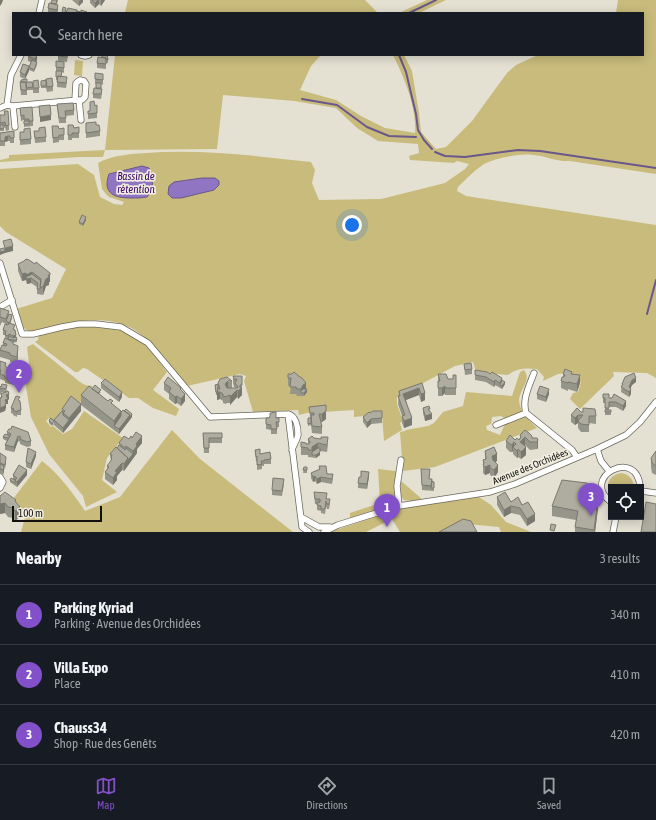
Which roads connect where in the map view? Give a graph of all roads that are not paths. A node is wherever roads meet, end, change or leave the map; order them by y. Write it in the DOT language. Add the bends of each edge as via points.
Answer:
graph roads {
  1 [pos="42,0"];
  2 [pos="39,12"];
  3 [pos="20,56"];
  4 [pos="10,105"];
  5 [pos="0,108"];
  6 [pos="81,120"];
  7 [pos="15,126"];
  8 [pos="0,263"];
  9 [pos="12,300"];
  10 [pos="0,308"];
  11 [pos="534,373"];
  12 [pos="656,402"];
  13 [pos="526,413"];
  14 [pos="496,426"];
  15 [pos="597,450"];
  16 [pos="577,457"];
  17 [pos="401,460"];
  18 [pos="609,471"];
  19 [pos="0,477"];
  20 [pos="639,484"];
  21 [pos="0,488"];
  22 [pos="644,491"];
  23 [pos="656,493"];
  24 [pos="608,499"];
  25 [pos="399,506"];
  26 [pos="301,517"];
  27 [pos="615,520"];
  28 [pos="338,525"];
  29 [pos="309,532"];
  30 [pos="324,532"];
  31 [pos="613,532"];
  1 -- 2 [label="street"];
  3 -- 4 [label="street" via="11,75"];
  4 -- 5 [label="street"];
  4 -- 6 [label="street" via="77,100"];
  4 -- 7 [label="street"];
  8 -- 9 [label="street"];
  9 -- 10 [label="street"];
  9 -- 26 [label="street" via="22,334 79,324 121,327 148,343 210,416 288,414"];
  11 -- 13 [label="street" via="525,398"];
  12 -- 15 [label="street, Avenue des Orchidées" via="626,435"];
  13 -- 14 [label="street"];
  13 -- 16 [label="street" via="572,450"];
  15 -- 16 [label="street, Avenue des Orchidées"];
  15 -- 18 [label="street"];
  16 -- 25 [label="street, Avenue des Orchidées" via="497,490"];
  17 -- 25 [label="street" via="397,486"];
  18 -- 20 [label="street" via="620,467 631,470"];
  18 -- 24 [label="street" via="602,488"];
  19 -- 21 [label="street" via="3,482"];
  22 -- 23 [label="street"];
  25 -- 28 [label="street, Avenue des Orchidées"];
  26 -- 28 [label="street" via="322,528"];
  26 -- 29 [label="street" via="302,527"];
  27 -- 31 [label="street"];
  28 -- 30 [label="street, Avenue des Orchidées"];
}
